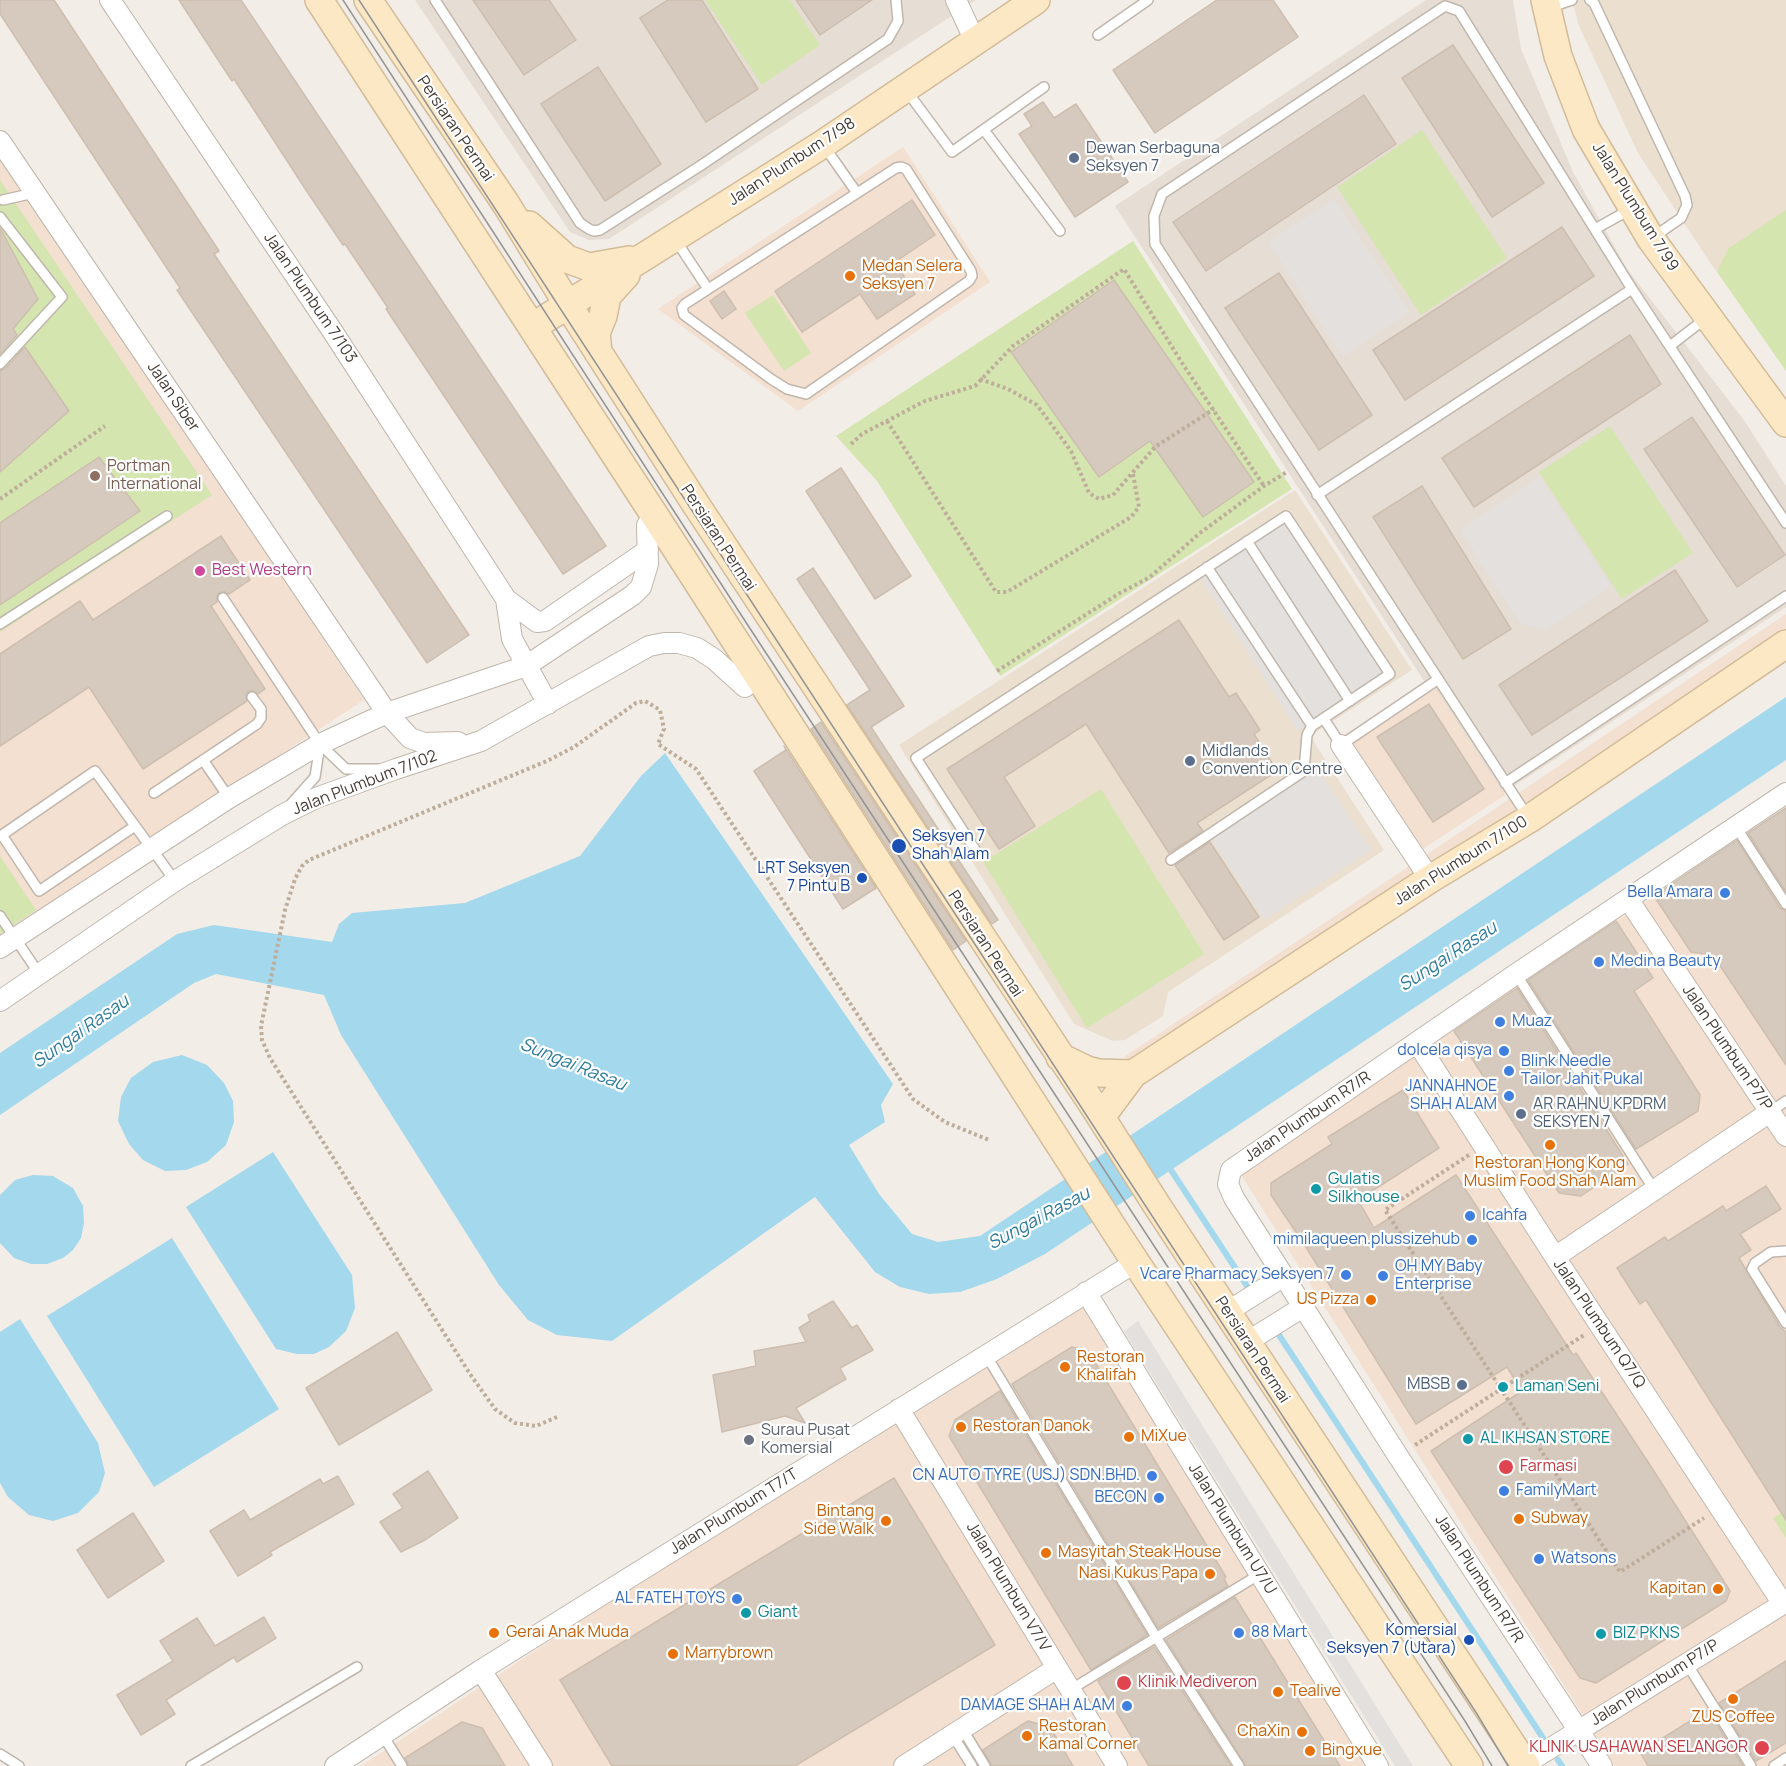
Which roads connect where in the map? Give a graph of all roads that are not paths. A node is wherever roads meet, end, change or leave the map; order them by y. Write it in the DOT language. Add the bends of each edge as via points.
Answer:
graph roads {
  1 [pos="110,0"];
  2 [pos="319,0"];
  3 [pos="368,0"];
  4 [pos="435,0"];
  5 [pos="896,0"];
  6 [pos="956,0"];
  7 [pos="1036,0"];
  8 [pos="1148,0"];
  9 [pos="1572,0"];
  10 [pos="1590,0"];
  11 [pos="1545,4"];
  12 [pos="1098,34"];
  13 [pos="975,41"];
  14 [pos="1044,87"];
  15 [pos="904,88"];
  16 [pos="984,130"];
  17 [pos="0,141"];
  18 [pos="823,144"];
  19 [pos="435,179"];
  20 [pos="34,193"];
  21 [pos="857,193"];
  22 [pos="3,200"];
  23 [pos="506,204"];
  24 [pos="1633,207"];
  25 [pos="0,217"];
  26 [pos="1594,229"];
  27 [pos="1060,231"];
  28 [pos="674,238"];
  29 [pos="1651,239"];
  30 [pos="641,258"];
  31 [pos="708,289"];
  32 [pos="1632,289"];
  33 [pos="568,305"];
  34 [pos="1708,317"];
  35 [pos="545,320"];
  36 [pos="1670,346"];
  37 [pos="598,352"];
  38 [pos="0,364"];
  39 [pos="1786,423"];
  40 [pos="1317,495"];
  41 [pos="167,516"];
  42 [pos="1786,523"];
  43 [pos="651,531"];
  44 [pos="1247,541"];
  45 [pos="1207,567"];
  46 [pos="1786,596"];
  47 [pos="224,598"];
  48 [pos="506,599"];
  49 [pos="0,624"];
  50 [pos="1786,644"];
  51 [pos="526,666"];
  52 [pos="1437,680"];
  53 [pos="745,687"];
  54 [pos="252,697"];
  55 [pos="1350,701"];
  56 [pos="548,704"];
  57 [pos="387,713"];
  58 [pos="1324,719"];
  59 [pos="1312,726"];
  60 [pos="481,741"];
  61 [pos="320,744"];
  62 [pos="1341,745"];
  63 [pos="203,760"];
  64 [pos="396,769"];
  65 [pos="1505,783"];
  66 [pos="154,793"];
  67 [pos="1786,793"];
  68 [pos="229,798"];
  69 [pos="282,815"];
  70 [pos="1529,819"];
  71 [pos="135,826"];
  72 [pos="1736,827"];
  73 [pos="152,849"];
  74 [pos="976,851"];
  75 [pos="1171,860"];
  76 [pos="1430,879"];
  77 [pos="175,881"];
  78 [pos="1628,899"];
  79 [pos="1786,904"];
  80 [pos="0,916"];
  81 [pos="8,943"];
  82 [pos="1516,974"];
  83 [pos="40,975"];
  84 [pos="0,1001"];
  85 [pos="1417,1042"];
  86 [pos="1060,1057"];
  87 [pos="1133,1074"];
  88 [pos="1786,1101"];
  89 [pos="1770,1112"];
  90 [pos="1103,1120"];
  91 [pos="1786,1136"];
  92 [pos="1057,1140"];
  93 [pos="1654,1191"];
  94 [pos="1129,1251"];
  95 [pos="1786,1251"];
  96 [pos="1555,1257"];
  97 [pos="1284,1276"];
  98 [pos="1086,1292"];
  99 [pos="1303,1307"];
  100 [pos="1227,1312"];
  101 [pos="1786,1323"];
  102 [pos="1247,1342"];
  103 [pos="986,1355"];
  104 [pos="899,1409"];
  105 [pos="1260,1574"];
  106 [pos="1785,1603"];
  107 [pos="1156,1637"];
  108 [pos="1687,1664"];
  109 [pos="357,1666"];
  110 [pos="1057,1668"];
  111 [pos="481,1670"];
  112 [pos="1070,1690"];
  113 [pos="1579,1731"];
  114 [pos="958,1733"];
  115 [pos="382,1734"];
  116 [pos="0,1754"];
  117 [pos="1786,1758"];
  118 [pos="1525,1765"];
  119 [pos="19,1766"];
  120 [pos="191,1766"];
  121 [pos="335,1766"];
  122 [pos="402,1766"];
  123 [pos="542,1766"];
  124 [pos="904,1766"];
  125 [pos="972,1766"];
  126 [pos="985,1766"];
  127 [pos="1117,1766"];
  128 [pos="1239,1766"];
  129 [pos="1378,1766"];
  130 [pos="1469,1766"];
  131 [pos="1602,1766"];
  132 [pos="1751,1766"];
  133 [pos="1774,1766"];
  1 -- 48 [label="street, Jalan Plumbum 7/103"];
  2 -- 19 [label="main road"];
  3 -- 23 [label="main road, Persiaran Permai"];
  4 -- 5 [label="lane" via="580,223 594,231 700,166 888,39 898,21"];
  6 -- 13 [label="street"];
  7 -- 13 [label="main road, Jalan Plumbum 7/98"];
  8 -- 12 [label="lane"];
  9 -- 11 [label="lane"];
  10 -- 29 [label="lane" via="1685,196 1687,205 1681,218"];
  11 -- 24 [label="main road, Jalan Plumbum 7/99" via="1558,56 1586,129"];
  13 -- 15 [label="main road, Jalan Plumbum 7/98"];
  14 -- 16 [label="lane"];
  15 -- 16 [label="lane" via="952,152"];
  15 -- 18 [label="main road, Jalan Plumbum 7/98"];
  16 -- 27 [label="lane"];
  17 -- 20 [label="street, Jalan Siber"];
  18 -- 21 [label="lane"];
  18 -- 28 [label="main road, Jalan Plumbum 7/98"];
  19 -- 35 [label="main road" via="471,206"];
  19 -- 43 [label="main road" via="610,446"];
  20 -- 22 [label="lane"];
  20 -- 57 [label="street, Jalan Siber"];
  21 -- 31 [label="lane"];
  21 -- 31 [label="lane" via="896,168 906,169 971,271 969,281 806,394 771,379 684,315 685,304"];
  23 -- 30 [label="main road" via="567,259 589,267"];
  23 -- 33 [label="main road, Persiaran Permai"];
  24 -- 26 [label="lane"];
  24 -- 29 [label="main road, Jalan Plumbum 7/99"];
  25 -- 38 [label="lane" via="62,297"];
  26 -- 32 [label="lane"];
  26 -- 40 [label="lane" via="1459,11 1445,6 1162,194 1154,216 1155,244"];
  28 -- 30 [label="main road, Jalan Plumbum 7/98"];
  28 -- 31 [label="lane"];
  29 -- 34 [label="main road, Jalan Plumbum 7/99"];
  30 -- 33 [label="main road, Jalan Plumbum 7/98"];
  30 -- 37 [label="main road" via="608,296 596,333"];
  32 -- 36 [label="lane"];
  32 -- 40 [label="lane"];
  33 -- 35 [label="main road, Jalan Plumbum 7/98"];
  33 -- 37 [label="main road, Persiaran Permai"];
  34 -- 36 [label="lane"];
  34 -- 39 [label="main road, Jalan Plumbum 7/99"];
  35 -- 43 [label="main road" via="624,442"];
  36 -- 42 [label="lane"];
  37 -- 86 [label="main road, Persiaran Permai"];
  40 -- 52 [label="lane"];
  41 -- 49 [label="lane"];
  43 -- 48 [label="street" via="545,621 537,622"];
  43 -- 51 [label="street" via="646,577 641,587"];
  43 -- 53 [label="main road"];
  43 -- 92 [label="main road"];
  44 -- 45 [label="lane"];
  44 -- 55 [label="lane"];
  44 -- 55 [label="lane" via="1286,516 1390,674"];
  45 -- 59 [label="lane"];
  45 -- 74 [label="lane" via="916,758"];
  46 -- 65 [label="lane"];
  47 -- 61 [label="lane"];
  48 -- 51 [label="street" via="512,639"];
  50 -- 70 [label="main road, Jalan Plumbum 7/100"];
  51 -- 56 [label="street"];
  51 -- 57 [label="street"];
  52 -- 62 [label="lane"];
  52 -- 65 [label="lane"];
  53 -- 56 [label="street, Jalan Plumbum 7/102" via="697,648 664,643 649,646"];
  53 -- 92 [label="main road" via="972,1041"];
  54 -- 63 [label="lane" via="261,709 257,724"];
  55 -- 58 [label="lane"];
  56 -- 60 [label="street, Jalan Plumbum 7/102"];
  57 -- 60 [label="street, Jalan Siber" via="410,738 424,743"];
  57 -- 61 [label="street"];
  58 -- 59 [label="lane"];
  58 -- 62 [label="lane"];
  59 -- 75 [label="lane" via="1307,735 1304,771"];
  60 -- 64 [label="street, Jalan Plumbum 7/102"];
  61 -- 64 [label="lane" via="346,769"];
  61 -- 68 [label="street"];
  61 -- 69 [label="lane" via="315,777"];
  62 -- 76 [label="street"];
  63 -- 66 [label="lane"];
  63 -- 68 [label="lane"];
  64 -- 69 [label="street, Jalan Plumbum 7/102" via="316,798"];
  65 -- 70 [label="lane"];
  67 -- 72 [label="street, Jalan Plumbum R7/R"];
  68 -- 73 [label="street"];
  69 -- 77 [label="street, Jalan Plumbum 7/102"];
  70 -- 76 [label="main road, Jalan Plumbum 7/100"];
  71 -- 71 [label="lane" via="39,891 2,835 95,771"];
  71 -- 73 [label="lane"];
  72 -- 78 [label="street, Jalan Plumbum R7/R"];
  72 -- 79 [label="lane"];
  73 -- 77 [label="lane"];
  73 -- 81 [label="street"];
  76 -- 87 [label="main road, Jalan Plumbum 7/100"];
  77 -- 83 [label="street, Jalan Plumbum 7/102"];
  78 -- 82 [label="street, Jalan Plumbum R7/R"];
  78 -- 89 [label="street, Jalan Plumbum P7/P"];
  80 -- 81 [label="lane"];
  81 -- 83 [label="lane"];
  82 -- 85 [label="street, Jalan Plumbum R7/R"];
  82 -- 93 [label="lane"];
  83 -- 84 [label="street, Jalan Plumbum 7/102"];
  85 -- 96 [label="street, Jalan Plumbum Q7/Q"];
  85 -- 97 [label="street, Jalan Plumbum R7/R" via="1231,1170 1228,1184 1234,1198"];
  86 -- 87 [label="main road" via="1087,1071"];
  86 -- 90 [label="main road, Persiaran Permai"];
  87 -- 90 [label="main road, Jalan Plumbum 7/100"];
  88 -- 89 [label="lane"];
  89 -- 91 [label="street, Jalan Plumbum P7/P"];
  89 -- 93 [label="street"];
  90 -- 100 [label="main road, Persiaran Permai"];
  92 -- 94 [label="main road"];
  93 -- 96 [label="street"];
  94 -- 98 [label="street, Jalan Plumbum T7/T"];
  94 -- 130 [label="main road"];
  95 -- 101 [label="lane" via="1771,1252 1752,1269"];
  96 -- 106 [label="street, Jalan Plumbum Q7/Q"];
  97 -- 99 [label="street, Jalan Plumbum R7/R"];
  97 -- 100 [label="street"];
  98 -- 103 [label="street, Jalan Plumbum T7/T"];
  98 -- 105 [label="street, Jalan Plumbum U7/U"];
  99 -- 102 [label="street"];
  99 -- 113 [label="street, Jalan Plumbum R7/R"];
  100 -- 102 [label="main road, Persiaran Permai"];
  102 -- 118 [label="main road, Persiaran Permai"];
  103 -- 104 [label="street, Jalan Plumbum T7/T"];
  103 -- 107 [label="lane"];
  104 -- 110 [label="street, Jalan Plumbum V7/V"];
  104 -- 111 [label="street, Jalan Plumbum T7/T"];
  105 -- 107 [label="lane"];
  105 -- 129 [label="street, Jalan Plumbum U7/U"];
  106 -- 108 [label="street, Jalan Plumbum P7/P"];
  107 -- 112 [label="lane"];
  107 -- 128 [label="lane"];
  108 -- 113 [label="street, Jalan Plumbum P7/P"];
  108 -- 132 [label="lane"];
  109 -- 120 [label="lane"];
  110 -- 112 [label="street, Jalan Plumbum V7/V"];
  110 -- 114 [label="street"];
  111 -- 115 [label="street, Jalan Plumbum T7/T"];
  111 -- 123 [label="street"];
  112 -- 127 [label="street, Jalan Plumbum V7/V"];
  113 -- 118 [label="street, Jalan Plumbum P7/P"];
  113 -- 131 [label="street, Jalan Plumbum R7/R"];
  114 -- 124 [label="street"];
  114 -- 125 [label="lane"];
  114 -- 126 [label="lane"];
  115 -- 121 [label="street, Jalan Plumbum T7/T"];
  115 -- 122 [label="lane"];
  116 -- 119 [label="lane"];
  117 -- 133 [label="lane"];
}
